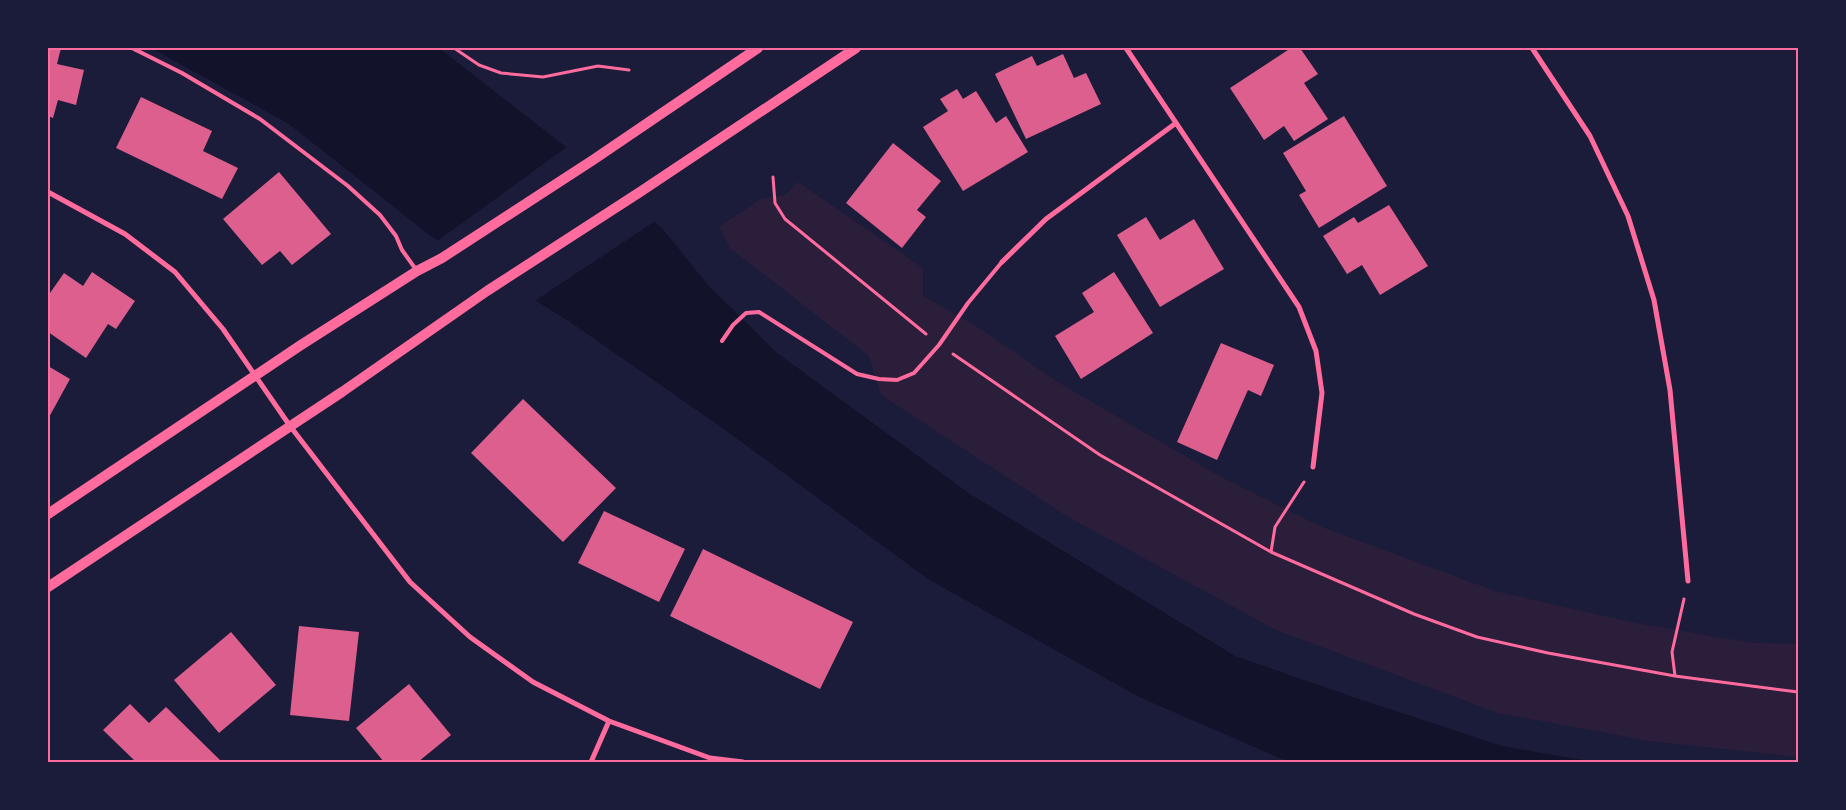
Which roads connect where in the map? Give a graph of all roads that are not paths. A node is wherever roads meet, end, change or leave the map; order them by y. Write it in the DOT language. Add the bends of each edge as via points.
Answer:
graph roads {
  1 [pos="132,48"];
  2 [pos="758,48"];
  3 [pos="856,48"];
  4 [pos="1126,48"];
  5 [pos="1532,48"];
  6 [pos="1176,123"];
  7 [pos="48,192"];
  8 [pos="1002,262"];
  9 [pos="417,271"];
  10 [pos="722,341"];
  11 [pos="254,376"];
  12 [pos="290,426"];
  13 [pos="1313,467"];
  14 [pos="48,514"];
  15 [pos="1688,581"];
  16 [pos="48,587"];
  17 [pos="608,721"];
  18 [pos="591,762"];
  19 [pos="743,762"];
  1 -- 9 [label="lane" via="260,119 348,186 380,215"];
  2 -- 9 [label="main road" via="593,160"];
  3 -- 12 [label="main road" via="486,290"];
  4 -- 6 [label="street"];
  5 -- 15 [label="street" via="1590,136 1628,216 1654,300 1670,390"];
  6 -- 8 [label="street" via="1046,219"];
  6 -- 13 [label="street" via="1299,307 1316,350 1322,394"];
  7 -- 11 [label="street" via="125,234 175,272 223,329"];
  8 -- 10 [label="lane" via="939,345 914,372 897,380 857,374 759,312 746,313"];
  9 -- 11 [label="main road"];
  11 -- 12 [label="street"];
  11 -- 14 [label="main road"];
  12 -- 16 [label="main road"];
  12 -- 17 [label="street" via="410,582 470,637 533,682"];
  17 -- 18 [label="street"];
  17 -- 19 [label="street" via="710,758"];
}
